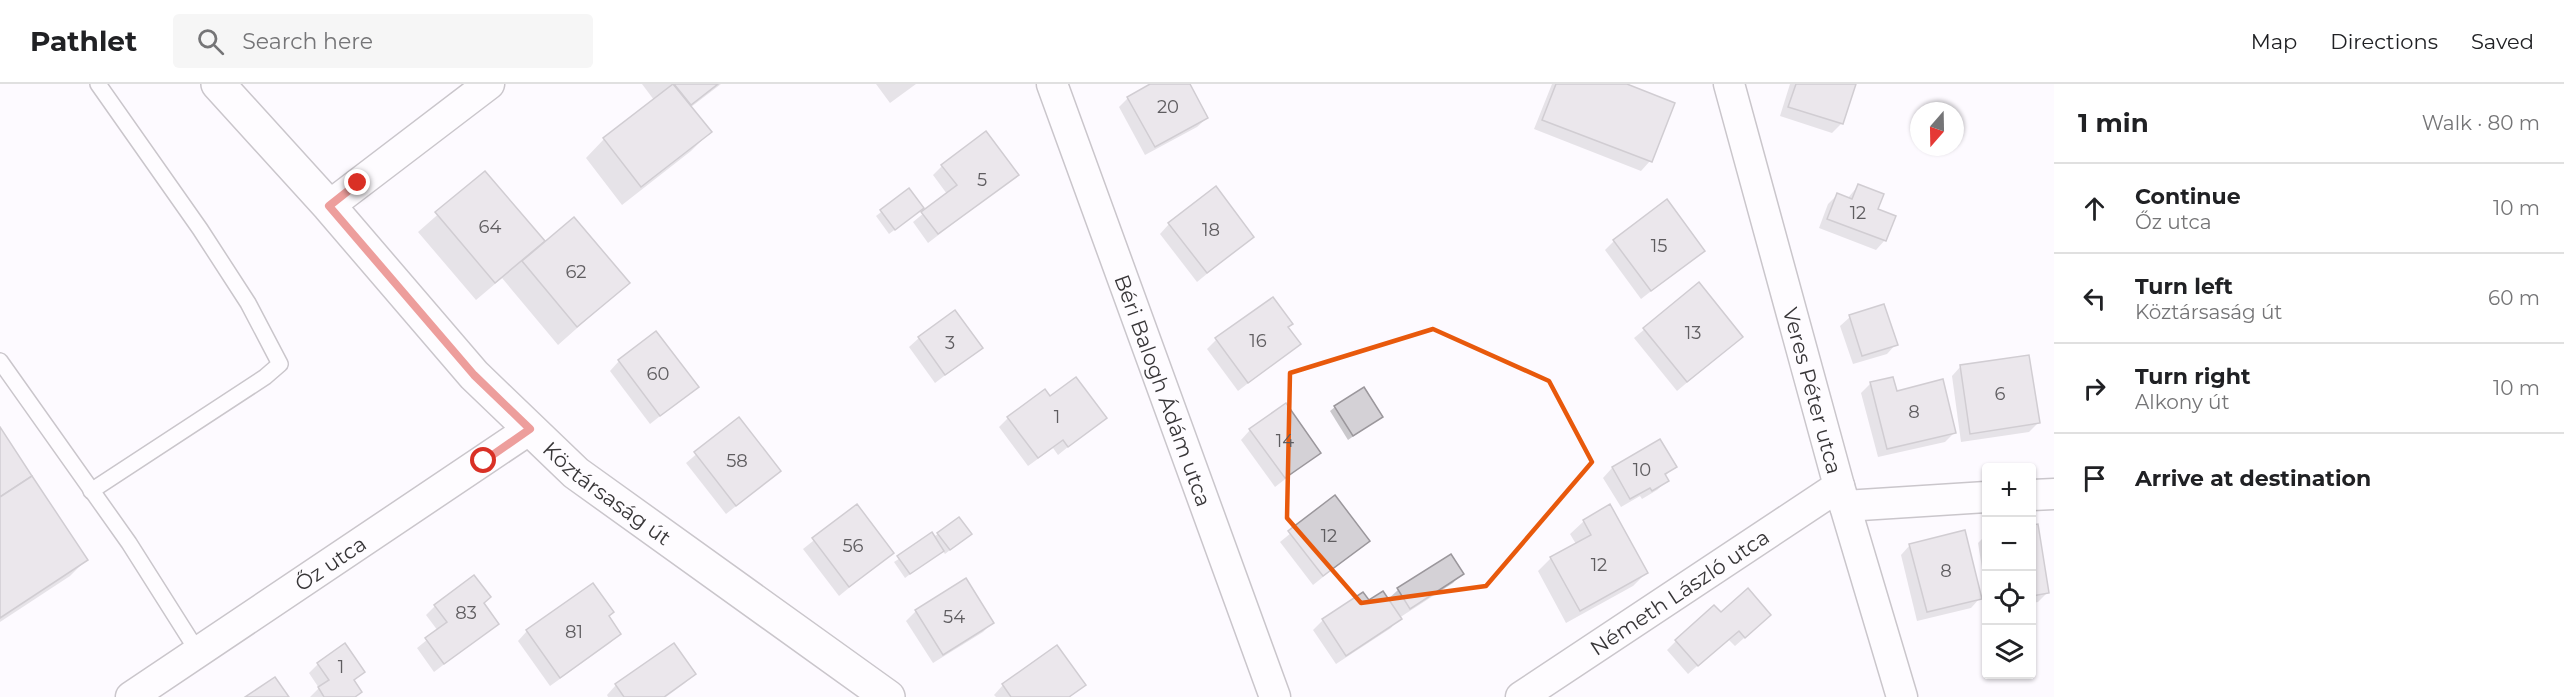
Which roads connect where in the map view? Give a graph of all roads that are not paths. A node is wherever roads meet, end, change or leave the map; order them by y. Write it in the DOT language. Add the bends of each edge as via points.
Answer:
graph roads {
  1 [pos="98,84"];
  2 [pos="219,84"];
  3 [pos="489,84"];
  4 [pos="1052,84"];
  5 [pos="1729,84"];
  6 [pos="329,206"];
  7 [pos="0,361"];
  8 [pos="530,429"];
  9 [pos="91,491"];
  10 [pos="2054,494"];
  11 [pos="2036,495"];
  12 [pos="1842,496"];
  13 [pos="1982,497"];
  14 [pos="198,652"];
  15 [pos="131,697"];
  16 [pos="888,697"];
  17 [pos="1275,697"];
  18 [pos="1521,697"];
  19 [pos="1902,697"];
  1 -- 9 [label="lane" via="206,238 248,303 280,364"];
  2 -- 6 [label="main road, Köztársaság út"];
  3 -- 6 [label="street"];
  4 -- 17 [label="street, Béri Balogh Ádám utca"];
  5 -- 12 [label="street, Veres Péter utca"];
  6 -- 8 [label="main road, Köztársaság út" via="474,375"];
  7 -- 9 [label="lane"];
  8 -- 14 [label="street, Őz utca"];
  8 -- 16 [label="main road, Köztársaság út" via="576,473 632,515"];
  9 -- 14 [label="lane"];
  10 -- 11 [label="street"];
  12 -- 13 [label="street, Németh László utca"];
  12 -- 18 [label="street, Németh László utca"];
  12 -- 19 [label="street, Veres Péter utca"];
  14 -- 15 [label="street, Őz utca"];
}
